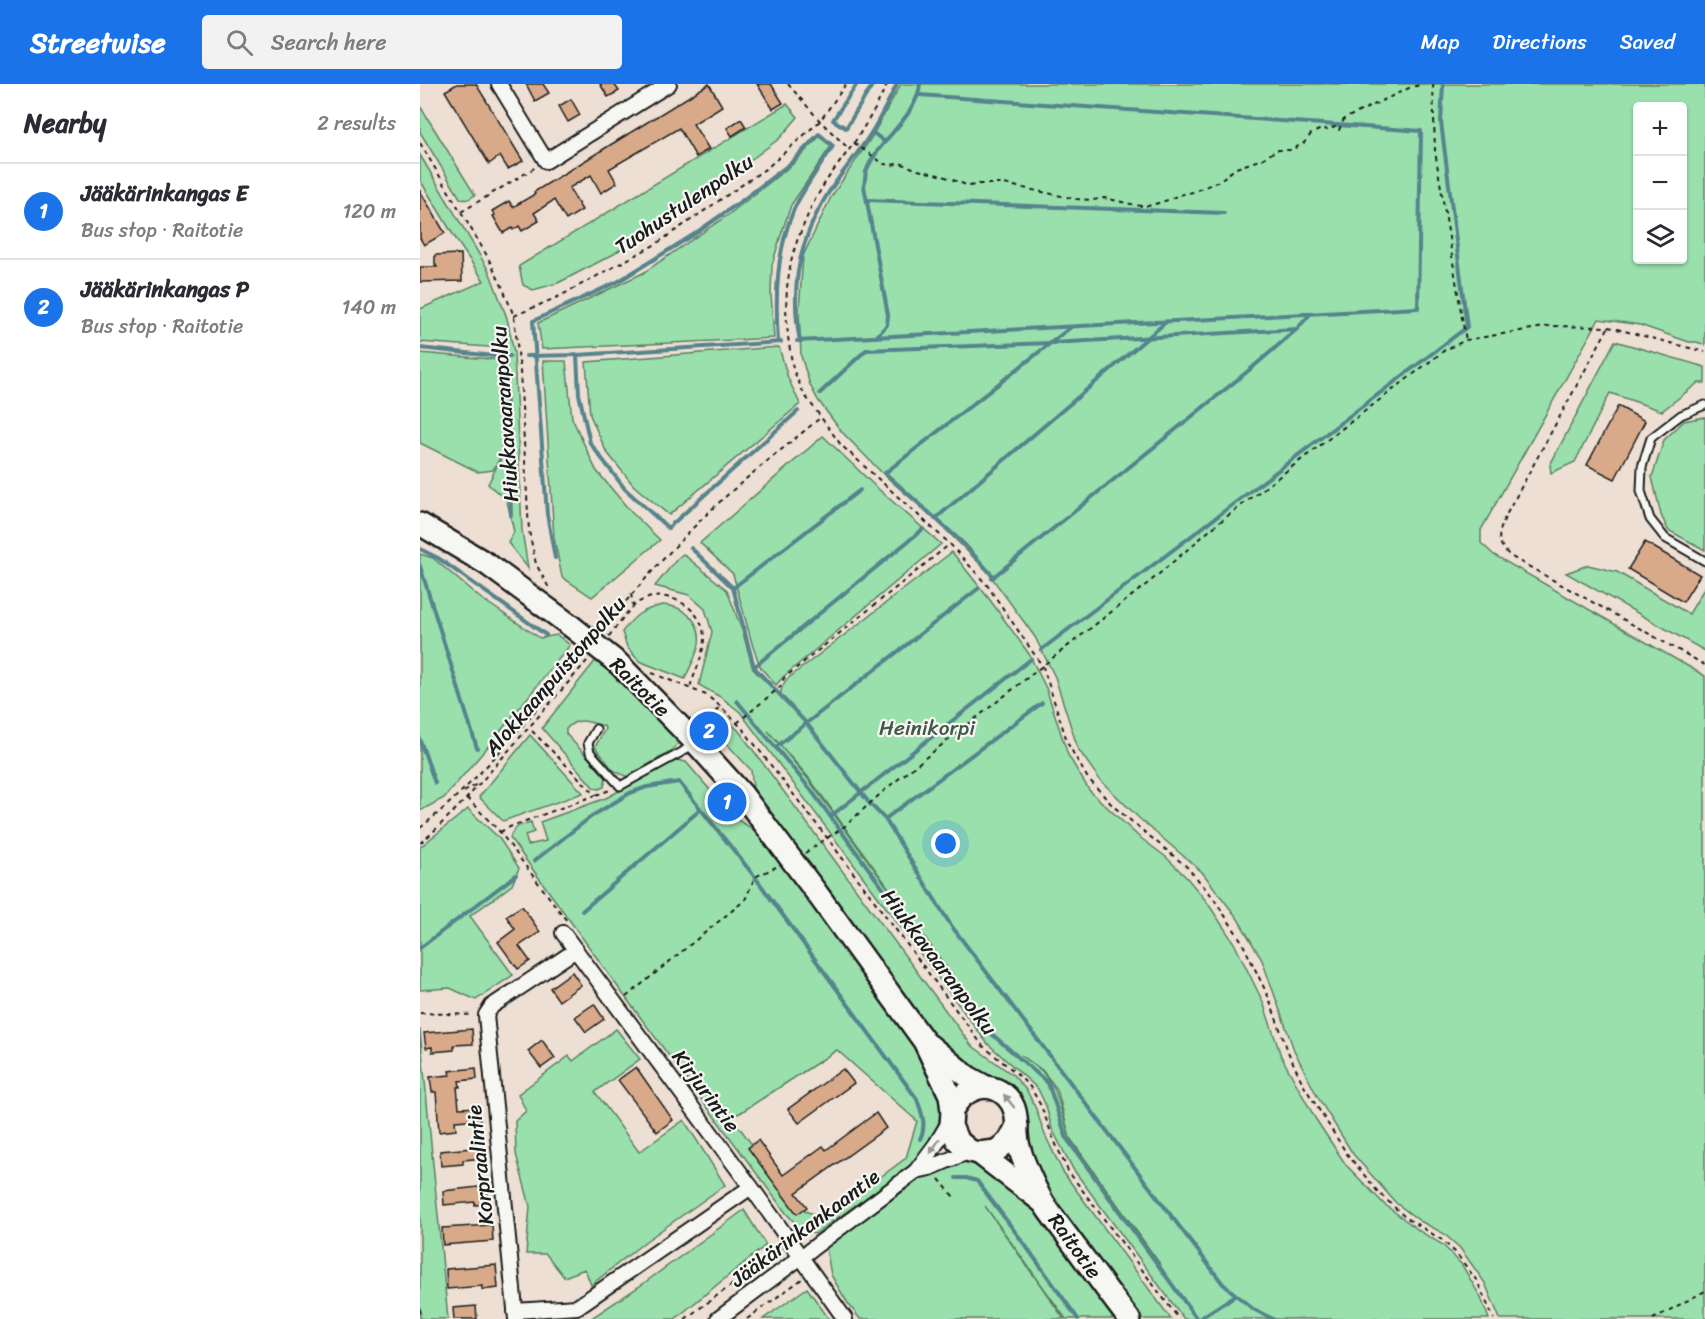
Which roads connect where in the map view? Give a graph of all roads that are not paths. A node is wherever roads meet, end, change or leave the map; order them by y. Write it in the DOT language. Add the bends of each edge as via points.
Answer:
graph roads {
  1 [pos="499,84"];
  2 [pos="669,84"];
  3 [pos="1705,405"];
  4 [pos="420,524"];
  5 [pos="1705,561"];
  6 [pos="596,729"];
  7 [pos="699,734"];
  8 [pos="563,933"];
  9 [pos="576,950"];
  10 [pos="924,1041"];
  11 [pos="986,1087"];
  12 [pos="951,1115"];
  13 [pos="1017,1126"];
  14 [pos="975,1152"];
  15 [pos="916,1171"];
  16 [pos="751,1187"];
  17 [pos="1044,1203"];
  18 [pos="801,1257"];
  19 [pos="515,1315"];
  20 [pos="718,1319"];
  21 [pos="845,1319"];
  22 [pos="1129,1319"];
  1 -- 2 [label="street" via="546,161"];
  3 -- 5 [label="lane" via="1681,414 1651,438 1642,467 1641,491 1650,519 1665,538"];
  4 -- 7 [label="main road, Raitotie, bridge" via="487,564 571,626"];
  6 -- 7 [label="lane" via="588,743 590,752 620,786 682,752"];
  7 -- 10 [label="main road, Raitotie"];
  8 -- 9 [label="street, Kirjurintie"];
  9 -- 16 [label="street, Kirjurintie"];
  9 -- 19 [label="street, Korpraalintie" via="492,1006 486,1016"];
  10 -- 11 [label="main road, Raitotie"];
  10 -- 12 [label="main road, Raitotie" via="950,1095"];
  11 -- 12 [label="main road" via="965,1093"];
  13 -- 11 [label="main road, Raitotie, one-way" via="1011,1101 1000,1091"];
  12 -- 14 [label="main road, Raitotie" via="957,1140"];
  12 -- 15 [label="street, Jääkärinkankaantie, one-way"];
  13 -- 14 [label="main road" via="1003,1147"];
  13 -- 17 [label="main road, Raitotie" via="1019,1148"];
  14 -- 15 [label="street, Jääkärinkankaantie"];
  14 -- 17 [label="main road, Raitotie"];
  15 -- 18 [label="street, Jääkärinkankaantie"];
  16 -- 18 [label="street, Kirjurintie"];
  16 -- 19 [label="street, Korpraalintie" via="577,1307"];
  17 -- 22 [label="main road, Raitotie"];
  18 -- 20 [label="street, Jääkärinkankaantie"];
  18 -- 21 [label="street, Kirjurintie"];
}
